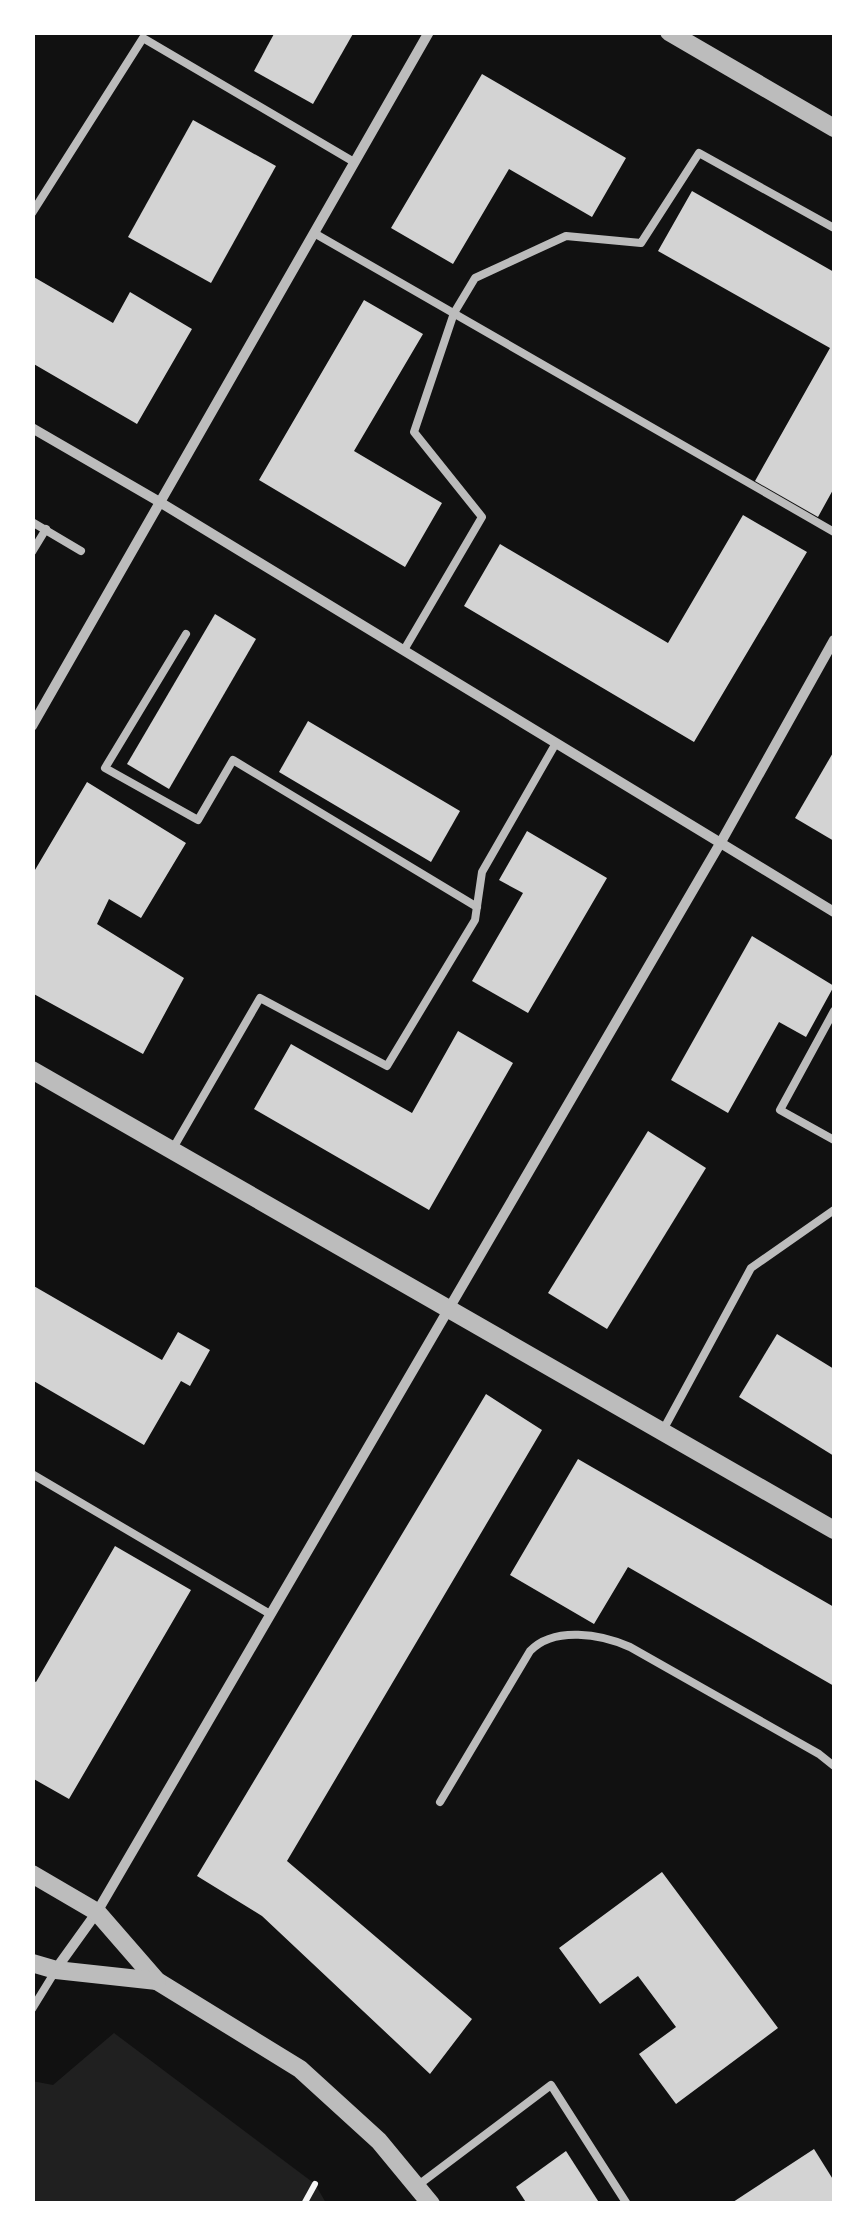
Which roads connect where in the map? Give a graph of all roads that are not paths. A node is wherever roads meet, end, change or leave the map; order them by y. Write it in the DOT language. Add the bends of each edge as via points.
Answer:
graph roads {
  1 [pos="429,32"];
  2 [pos="669,32"];
  3 [pos="833,124"];
  4 [pos="354,162"];
  5 [pos="32,214"];
  6 [pos="834,228"];
  7 [pos="314,233"];
  8 [pos="454,313"];
  9 [pos="32,428"];
  10 [pos="158,501"];
  11 [pos="32,522"];
  12 [pos="46,530"];
  13 [pos="834,532"];
  14 [pos="81,550"];
  15 [pos="32,552"];
  16 [pos="186,634"];
  17 [pos="834,640"];
  18 [pos="404,650"];
  19 [pos="32,726"];
  20 [pos="556,742"];
  21 [pos="720,842"];
  22 [pos="477,907"];
  23 [pos="834,912"];
  24 [pos="834,1010"];
  25 [pos="32,1070"];
  26 [pos="834,1140"];
  27 [pos="172,1150"];
  28 [pos="834,1210"];
  29 [pos="448,1309"];
  30 [pos="662,1432"];
  31 [pos="32,1474"];
  32 [pos="834,1530"];
  33 [pos="270,1614"];
  34 [pos="834,1766"];
  35 [pos="440,1802"];
  36 [pos="32,1874"];
  37 [pos="96,1912"];
  38 [pos="32,1963"];
  39 [pos="56,1970"];
  40 [pos="157,1981"];
  41 [pos="32,2009"];
  42 [pos="416,2186"];
  43 [pos="431,2204"];
  44 [pos="628,2204"];
  1 -- 4 [label="street"];
  2 -- 3 [label="street"];
  4 -- 5 [label="lane" via="143,38"];
  4 -- 7 [label="street"];
  6 -- 8 [label="lane" via="699,153 641,243 566,236 475,278"];
  7 -- 8 [label="lane"];
  7 -- 10 [label="street"];
  8 -- 13 [label="lane"];
  8 -- 18 [label="lane" via="414,432 482,517"];
  9 -- 10 [label="street"];
  10 -- 18 [label="street"];
  10 -- 19 [label="street"];
  11 -- 12 [label="lane"];
  12 -- 14 [label="lane"];
  12 -- 15 [label="lane"];
  16 -- 22 [label="lane" via="105,768 198,820 233,760"];
  17 -- 21 [label="street"];
  18 -- 20 [label="street"];
  20 -- 21 [label="street"];
  20 -- 22 [label="lane" via="482,872"];
  21 -- 23 [label="street"];
  21 -- 29 [label="street"];
  22 -- 27 [label="lane" via="386,1066 260,998"];
  24 -- 26 [label="lane" via="780,1110"];
  25 -- 27 [label="street"];
  27 -- 29 [label="street"];
  28 -- 30 [label="lane" via="751,1268"];
  29 -- 30 [label="street"];
  29 -- 33 [label="street"];
  30 -- 32 [label="street"];
  31 -- 33 [label="lane"];
  33 -- 37 [label="street"];
  34 -- 35 [label="lane" via="630,1647 553,1635 530,1650"];
  36 -- 37 [label="street"];
  37 -- 39 [label="street"];
  37 -- 40 [label="street"];
  38 -- 39 [label="street"];
  39 -- 40 [label="street"];
  39 -- 41 [label="lane"];
  40 -- 42 [label="street" via="300,2068 379,2141"];
  42 -- 43 [label="street"];
  42 -- 44 [label="lane" via="551,2085"];
}
